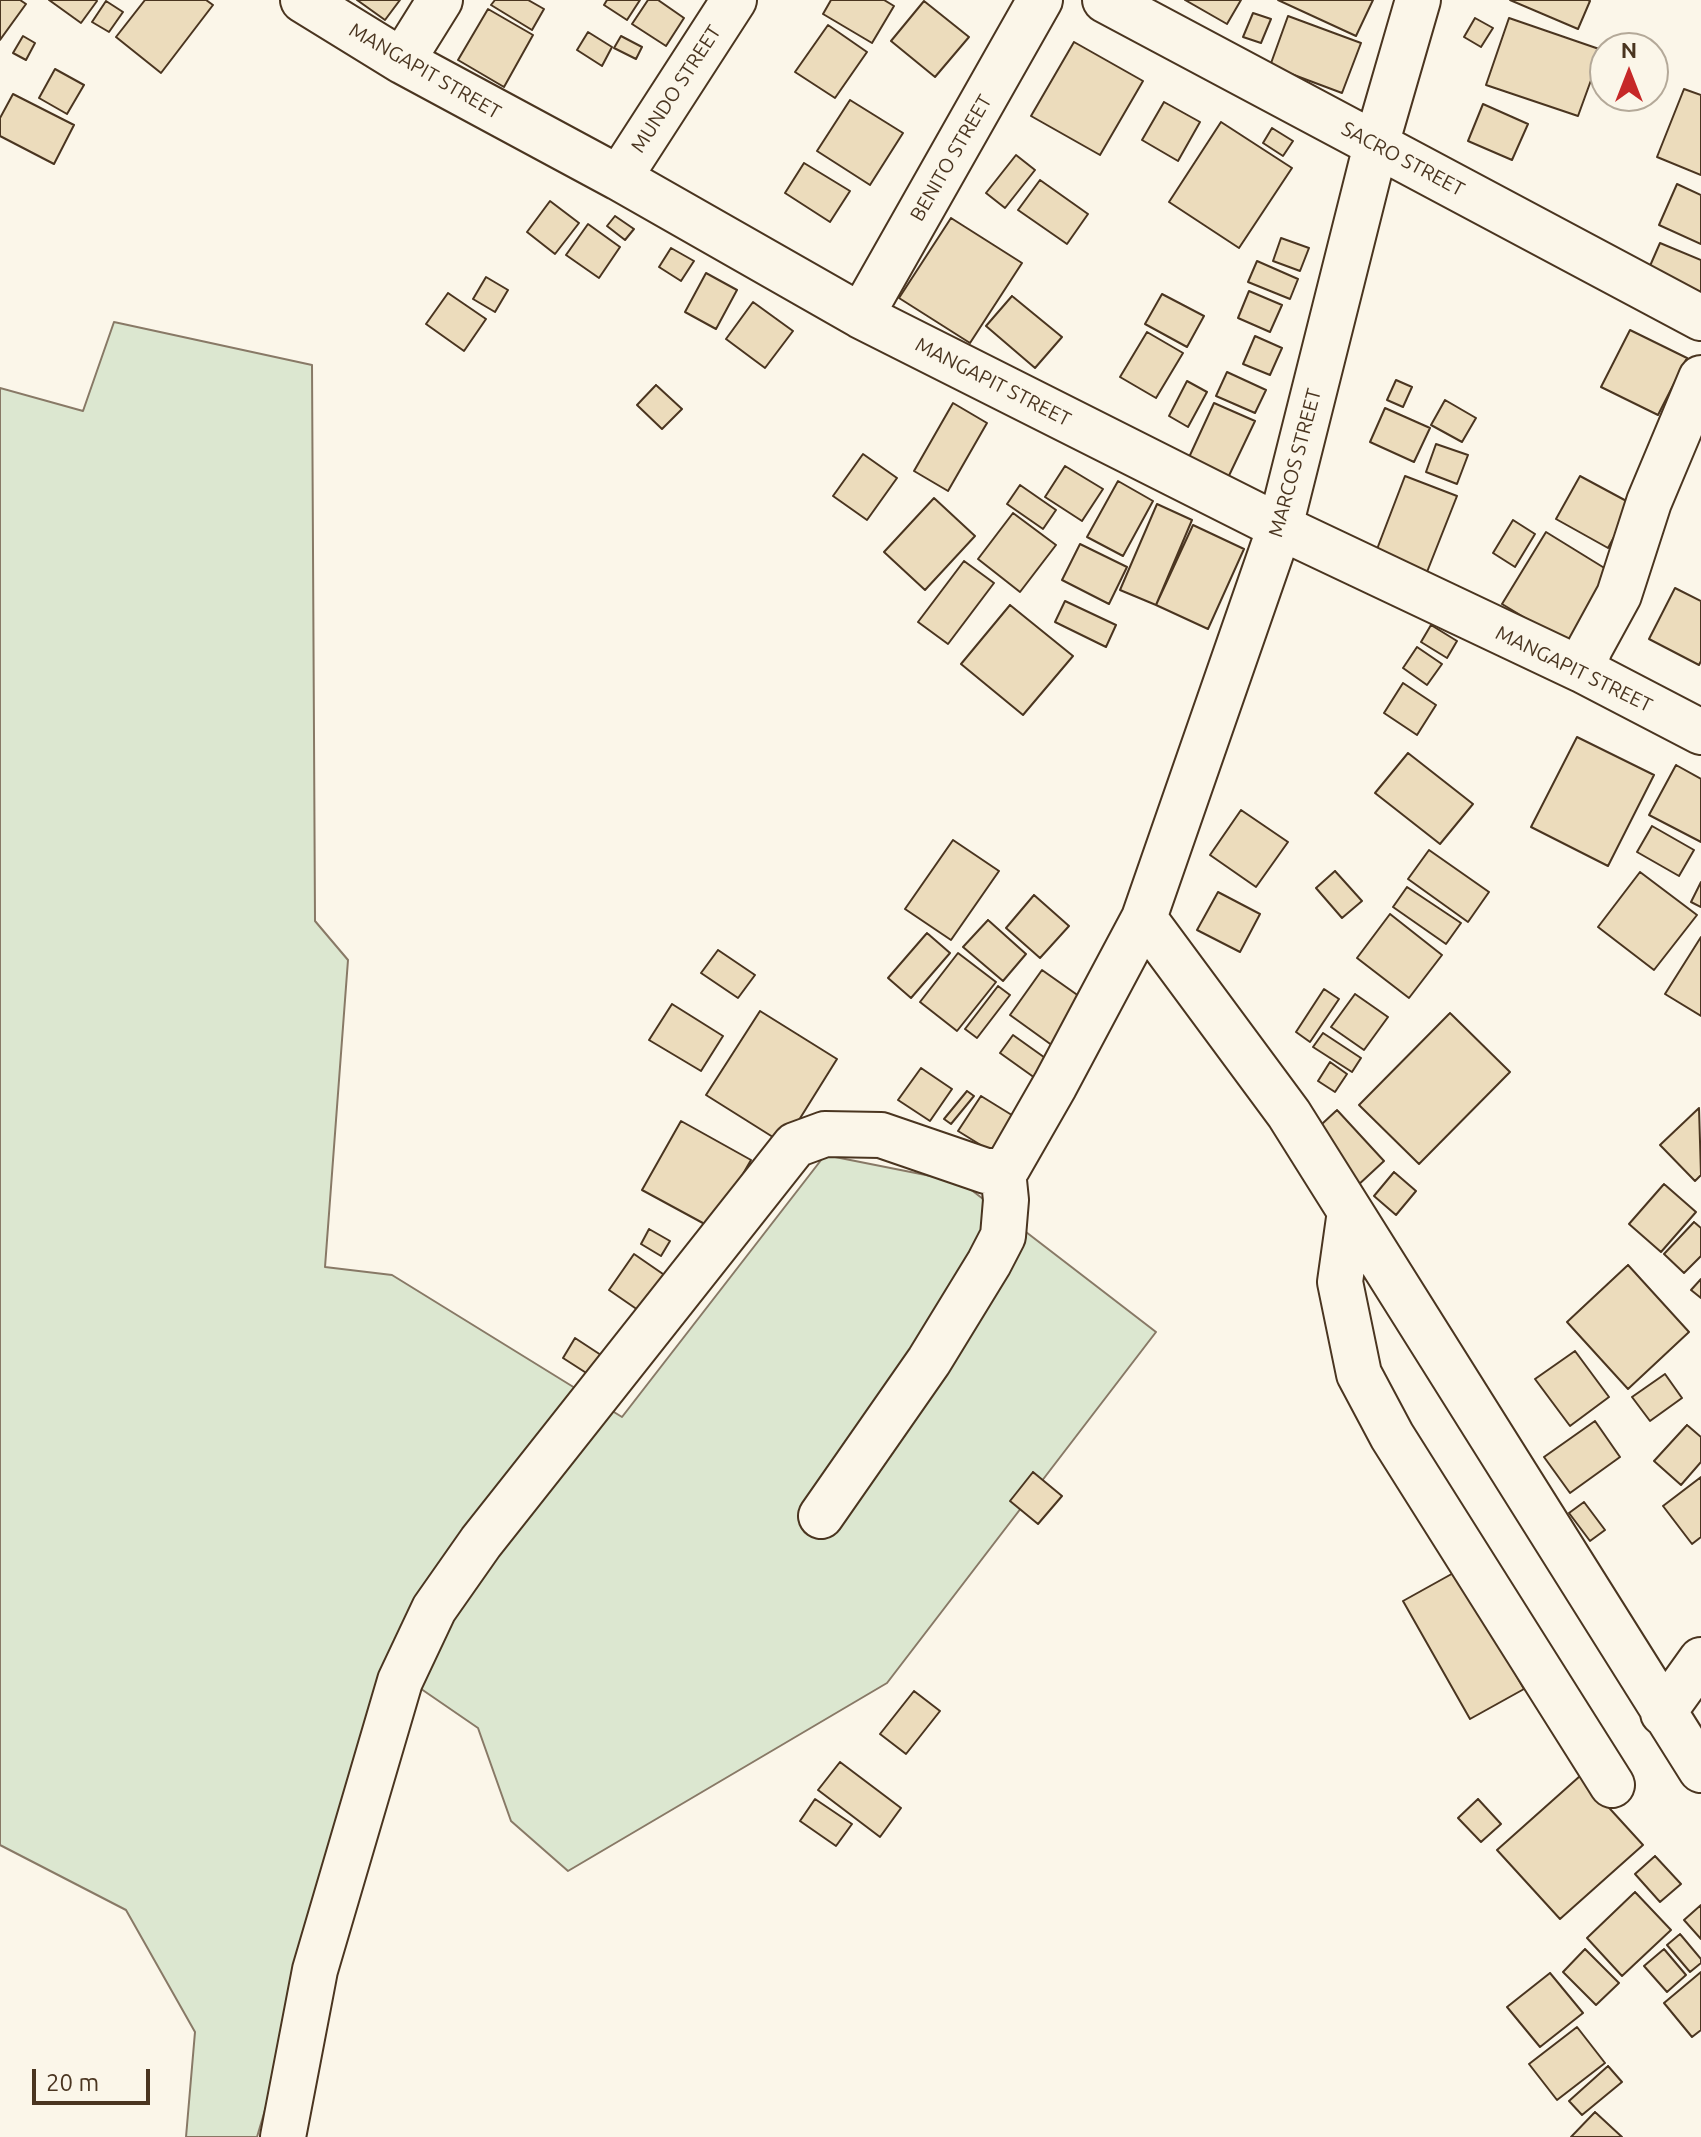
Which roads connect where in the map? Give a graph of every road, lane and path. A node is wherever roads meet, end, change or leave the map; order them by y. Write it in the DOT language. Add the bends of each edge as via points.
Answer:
graph roads {
  1 [pos="303,0"];
  2 [pos="440,0"];
  3 [pos="734,0"];
  4 [pos="1040,0"];
  5 [pos="1105,0"];
  6 [pos="1418,0"];
  7 [pos="402,61"];
  8 [pos="1376,145"];
  9 [pos="619,178"];
  10 [pos="861,316"];
  11 [pos="1701,318"];
  12 [pos="1701,378"];
  13 [pos="1280,527"];
  14 [pos="1582,670"];
  15 [pos="1701,732"];
  16 [pos="1144,918"];
  17 [pos="1003,1171"];
  18 [pos="1350,1211"];
  19 [pos="821,1516"];
  20 [pos="1701,1660"];
  21 [pos="1663,1713"];
  22 [pos="1701,1770"];
  23 [pos="1612,1785"];
  24 [pos="283,2137"];
  1 -- 7 [label="street, MANGAPIT STREET"];
  2 -- 7 [label="street"];
  3 -- 9 [label="street, MUNDO STREET"];
  4 -- 10 [label="street, BENITO STREET"];
  5 -- 8 [label="street, SACRO STREET"];
  6 -- 8 [label="street, MARCOS STREET"];
  7 -- 9 [label="street, MANGAPIT STREET"];
  8 -- 11 [label="street, SACRO STREET"];
  8 -- 13 [label="street, MARCOS STREET"];
  9 -- 10 [label="street, MANGAPIT STREET"];
  10 -- 13 [label="street, MANGAPIT STREET"];
  12 -- 14 [label="street" via="1649,502 1619,595"];
  13 -- 14 [label="street, MANGAPIT STREET"];
  13 -- 16 [label="street, MARCOS STREET"];
  14 -- 15 [label="street, MANGAPIT STREET"];
  16 -- 17 [label="street, MARCOS STREET"];
  16 -- 18 [label="street" via="1289,1114"];
  17 -- 19 [label="street" via="1003,1236 989,1263 929,1361"];
  17 -- 24 [label="street" via="986,1171 881,1135 825,1134 795,1145 481,1542 434,1609 400,1681 315,1970"];
  18 -- 21 [label="street"];
  18 -- 23 [label="street" via="1340,1282 1359,1374 1392,1436"];
  20 -- 21 [label="street"];
  21 -- 22 [label="street"];
}
